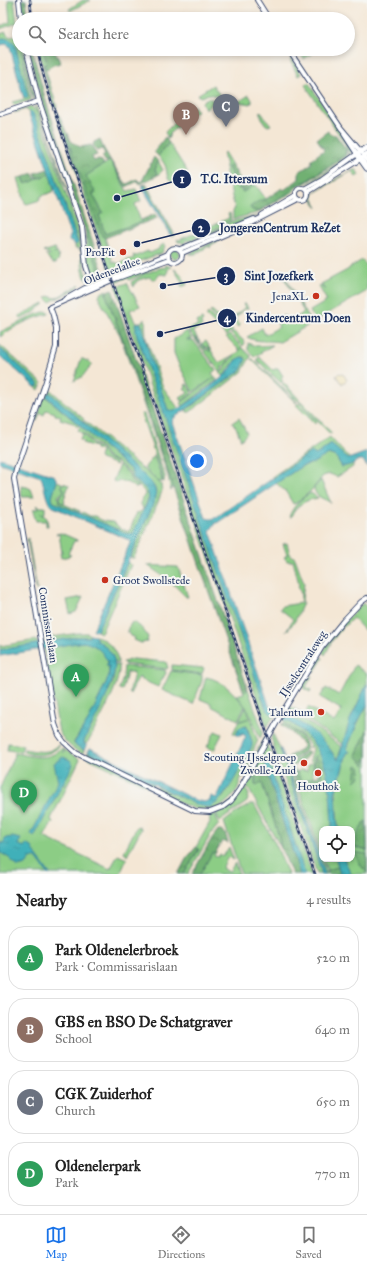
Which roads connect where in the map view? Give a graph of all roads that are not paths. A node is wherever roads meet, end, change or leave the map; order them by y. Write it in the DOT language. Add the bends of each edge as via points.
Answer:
graph roads {
  1 [pos="19,0"];
  2 [pos="257,0"];
  3 [pos="20,12"];
  4 [pos="265,12"];
  5 [pos="28,56"];
  6 [pos="293,56"];
  7 [pos="39,101"];
  8 [pos="0,114"];
  9 [pos="367,148"];
  10 [pos="363,156"];
  11 [pos="367,168"];
  12 [pos="307,190"];
  13 [pos="297,197"];
  14 [pos="181,251"];
  15 [pos="169,257"];
  16 [pos="92,285"];
  17 [pos="62,301"];
  18 [pos="50,307"];
  19 [pos="367,595"];
  20 [pos="367,598"];
  21 [pos="361,602"];
  22 [pos="243,783"];
  1 -- 3 [label="street"];
  2 -- 4 [label="street"];
  5 -- 7 [label="street"];
  6 -- 10 [label="street" via="342,128 346,138"];
  7 -- 8 [label="street"];
  7 -- 16 [label="street" via="81,223 86,266"];
  9 -- 10 [label="main road"];
  10 -- 11 [label="main road"];
  10 -- 12 [label="street"];
  12 -- 13 [label="street" via="296,190"];
  12 -- 13 [label="street" via="305,200"];
  13 -- 14 [label="street" via="247,225"];
  14 -- 15 [label="street" via="172,248"];
  14 -- 15 [label="street" via="182,258 179,261 173,261"];
  15 -- 16 [label="street, Oldeneelallee"];
  15 -- 17 [label="street, Oldeneelallee"];
  16 -- 17 [label="street, Oldeneelallee"];
  17 -- 18 [label="street, Oldeneelallee"];
  18 -- 22 [label="street, Commissarislaan" via="56,328 56,347 18,463 15,484 56,728 73,751 195,811 210,812 223,807 231,801"];
  19 -- 21 [label="street, IJsselcentraleweg"];
  20 -- 21 [label="street, IJsselcentraleweg"];
  21 -- 22 [label="street, IJsselcentraleweg" via="322,647"];
}
